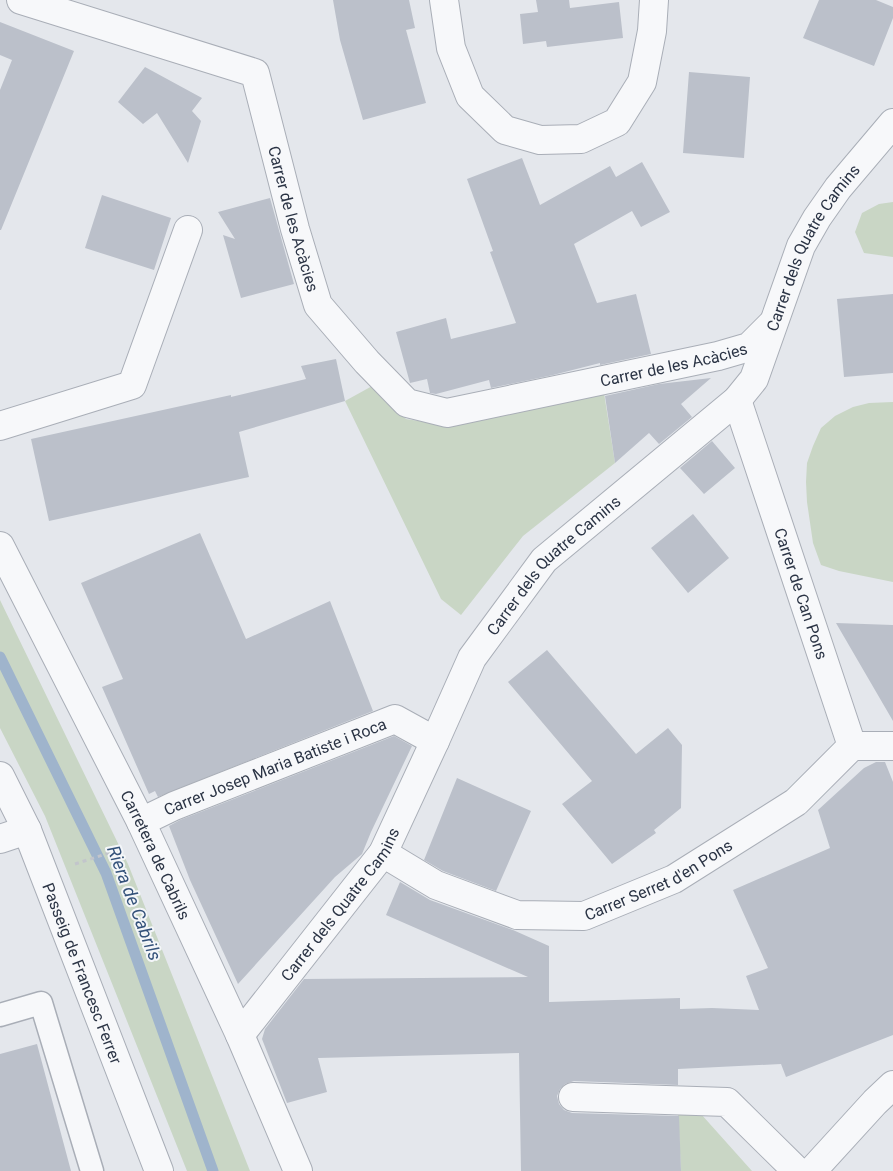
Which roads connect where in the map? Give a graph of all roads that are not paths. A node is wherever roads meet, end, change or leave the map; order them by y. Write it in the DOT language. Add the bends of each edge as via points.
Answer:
graph roads {
  1 [pos="21,0"];
  2 [pos="444,0"];
  3 [pos="654,0"];
  4 [pos="893,123"];
  5 [pos="188,230"];
  6 [pos="773,322"];
  7 [pos="738,400"];
  8 [pos="0,426"];
  9 [pos="0,546"];
  10 [pos="436,741"];
  11 [pos="852,746"];
  12 [pos="893,746"];
  13 [pos="0,776"];
  14 [pos="141,822"];
  15 [pos="28,830"];
  16 [pos="0,839"];
  17 [pos="382,854"];
  18 [pos="0,1015"];
  19 [pos="240,1035"];
  20 [pos="893,1085"];
  21 [pos="573,1097"];
  22 [pos="92,1171"];
  23 [pos="159,1171"];
  24 [pos="298,1171"];
  25 [pos="797,1171"];
  26 [pos="812,1171"];
  1 -- 6 [label="street, Carrer de les Acàcies" via="256,73 295,229 318,305 407,403 447,413 718,356 749,348"];
  2 -- 3 [label="street" via="451,48 470,96 505,130 540,140 581,139 617,122 642,82 652,31"];
  4 -- 6 [label="street, Carrer dels Quatre Camins" via="817,218 801,246"];
  5 -- 8 [label="street" via="132,385"];
  6 -- 7 [label="street, Carrer dels Quatre Camins" via="754,379"];
  7 -- 10 [label="street, Carrer dels Quatre Camins" via="544,560 472,658"];
  7 -- 11 [label="street, Carrer de Can Pons"];
  9 -- 14 [label="street, Carretera de Cabrils"];
  10 -- 14 [label="street, Carrer Josep Maria Batiste i Roca" via="395,719"];
  10 -- 17 [label="street, Carrer dels Quatre Camins"];
  11 -- 12 [label="street"];
  11 -- 17 [label="street, Carrer Serret d'en Pons" via="796,802 674,879 584,916 517,914 436,885"];
  13 -- 15 [label="street, Passeig de Francesc Ferrer"];
  14 -- 19 [label="street, Carretera de Cabrils"];
  15 -- 16 [label="street"];
  15 -- 23 [label="street, Passeig de Francesc Ferrer"];
  17 -- 19 [label="street, Carrer dels Quatre Camins"];
  18 -- 22 [label="lane" via="41,1003"];
  19 -- 24 [label="street, Carretera de Cabrils"];
  20 -- 26 [label="street"];
  21 -- 25 [label="street" via="727,1102"];
}
